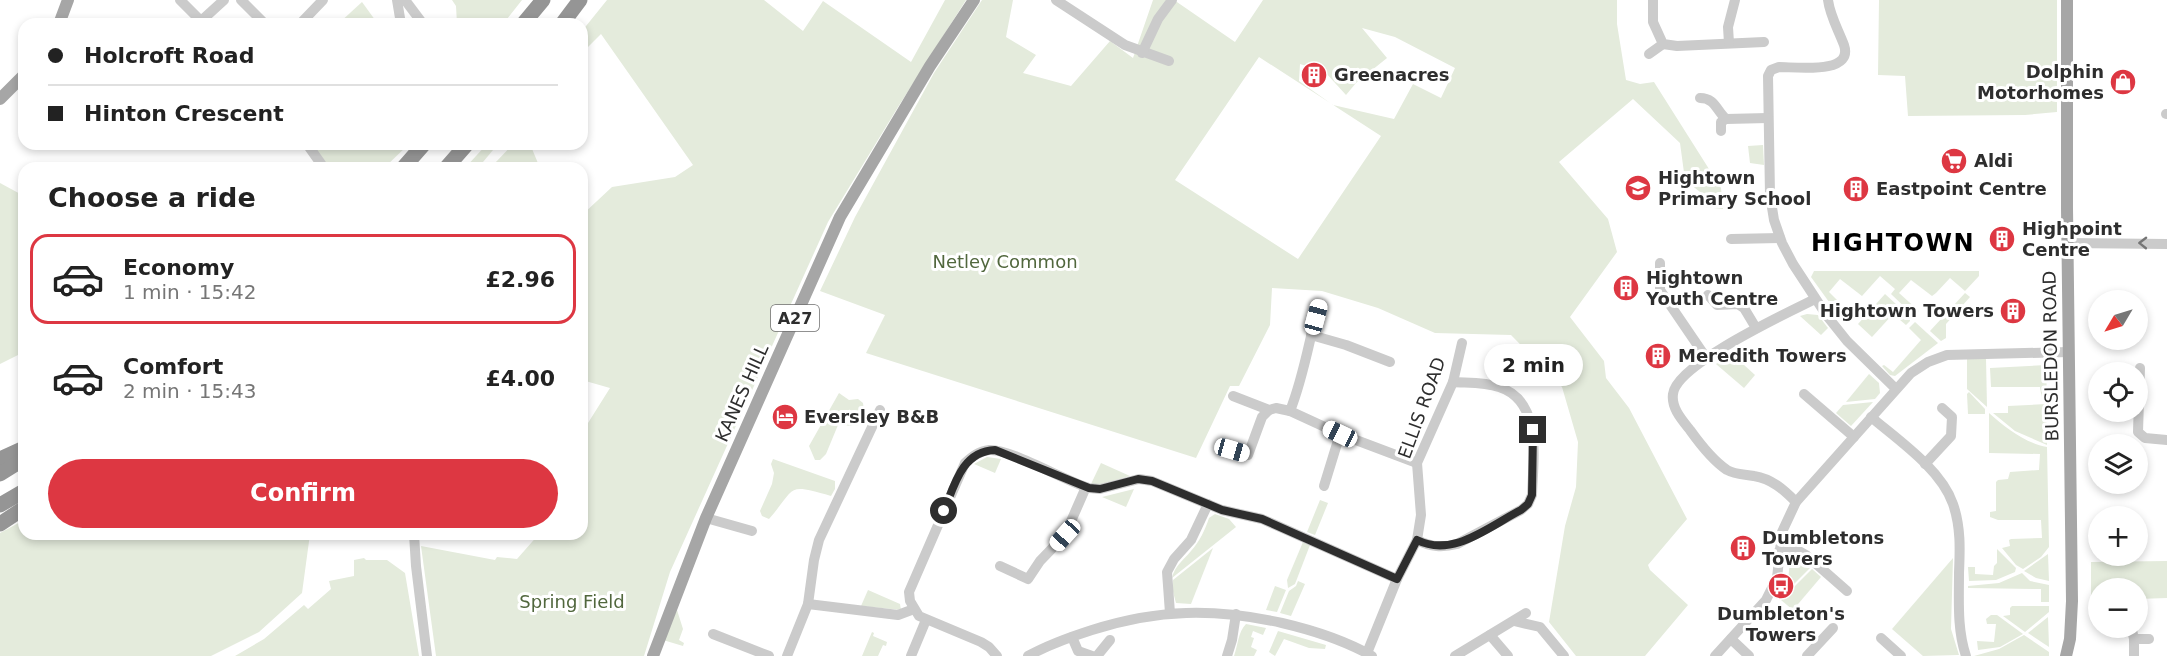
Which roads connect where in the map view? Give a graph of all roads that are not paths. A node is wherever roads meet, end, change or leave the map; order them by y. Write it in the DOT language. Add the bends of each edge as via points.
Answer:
graph roads {
  1 [pos="68,0"];
  2 [pos="180,0"];
  3 [pos="224,0"];
  4 [pos="241,0"];
  5 [pos="322,0"];
  6 [pos="397,0"];
  7 [pos="405,0"];
  8 [pos="543,0"];
  9 [pos="580,0"];
  10 [pos="974,0"];
  11 [pos="1056,0"];
  12 [pos="1172,0"];
  13 [pos="1653,0"];
  14 [pos="1735,0"];
  15 [pos="1828,0"];
  16 [pos="2067,0"];
  17 [pos="61,18"];
  18 [pos="197,18"];
  19 [pos="207,18"];
  20 [pos="259,18"];
  21 [pos="306,18"];
  22 [pos="400,18"];
  23 [pos="418,18"];
  24 [pos="528,18"];
  25 [pos="566,18"];
  26 [pos="1764,42"];
  27 [pos="1729,43"];
  28 [pos="1663,44"];
  29 [pos="1142,53"];
  30 [pos="1649,54"];
  31 [pos="1169,62"];
  32 [pos="18,81"];
  33 [pos="1700,98"];
  34 [pos="0,99"];
  35 [pos="1768,118"];
  36 [pos="1726,119"];
  37 [pos="1721,131"];
  38 [pos="419,150"];
  39 [pos="462,150"];
  40 [pos="408,162"];
  41 [pos="451,162"];
  42 [pos="1780,238"];
  43 [pos="1731,239"];
  44 [pos="2067,243"];
  45 [pos="2167,244"];
  46 [pos="1660,263"];
  47 [pos="1708,295"];
  48 [pos="1815,298"];
  49 [pos="1319,304"];
  50 [pos="1756,328"];
  51 [pos="1311,335"];
  52 [pos="1462,343"];
  53 [pos="2068,352"];
  54 [pos="1707,359"];
  55 [pos="1390,362"];
  56 [pos="1453,382"];
  57 [pos="1896,389"];
  58 [pos="1804,394"];
  59 [pos="1233,396"];
  60 [pos="1942,408"];
  61 [pos="880,410"];
  62 [pos="1269,410"];
  63 [pos="1290,411"];
  64 [pos="1871,417"];
  65 [pos="2138,422"];
  66 [pos="1340,434"];
  67 [pos="1854,437"];
  68 [pos="2167,440"];
  69 [pos="1232,450"];
  70 [pos="18,451"];
  71 [pos="0,459"];
  72 [pos="18,463"];
  73 [pos="1417,463"];
  74 [pos="1925,464"];
  75 [pos="0,474"];
  76 [pos="1324,486"];
  77 [pos="1086,487"];
  78 [pos="18,494"];
  79 [pos="1796,502"];
  80 [pos="1208,504"];
  81 [pos="0,505"];
  82 [pos="18,512"];
  83 [pos="706,518"];
  84 [pos="0,524"];
  85 [pos="752,531"];
  86 [pos="414,540"];
  87 [pos="1417,540"];
  88 [pos="1779,551"];
  89 [pos="1000,566"];
  90 [pos="1397,579"];
  91 [pos="1847,591"];
  92 [pos="807,604"];
  93 [pos="914,609"];
  94 [pos="1170,613"];
  95 [pos="1526,613"];
  96 [pos="1236,614"];
  97 [pos="926,620"];
  98 [pos="1514,621"];
  99 [pos="1833,628"];
  100 [pos="713,634"];
  101 [pos="1490,636"];
  102 [pos="1072,637"];
  103 [pos="1881,638"];
  104 [pos="1731,639"];
  105 [pos="2070,639"];
  106 [pos="2149,639"];
  107 [pos="1110,640"];
  108 [pos="1369,655"];
  109 [pos="427,656"];
  110 [pos="653,656"];
  111 [pos="769,656"];
  112 [pos="787,656"];
  113 [pos="911,656"];
  114 [pos="997,656"];
  115 [pos="1028,656"];
  116 [pos="1092,656"];
  117 [pos="1097,656"];
  118 [pos="1227,656"];
  119 [pos="1455,656"];
  120 [pos="1508,656"];
  121 [pos="1564,656"];
  122 [pos="1715,656"];
  123 [pos="1749,656"];
  124 [pos="1807,656"];
  125 [pos="1901,656"];
  126 [pos="1966,656"];
  127 [pos="2066,656"];
  128 [pos="2073,656"];
  129 [pos="2134,656"];
  1 -- 17 [label="main road"];
  2 -- 18 [label="street"];
  3 -- 19 [label="street"];
  4 -- 20 [label="street"];
  5 -- 21 [label="street"];
  6 -- 22 [label="street"];
  7 -- 23 [label="street"];
  8 -- 24 [label="highway"];
  9 -- 25 [label="highway"];
  10 -- 83 [label="main road, KANES HILL / A27" via="840,217"];
  11 -- 29 [label="street"];
  12 -- 29 [label="street"];
  13 -- 28 [label="street" via="1653,22"];
  14 -- 27 [label="street" via="1728,27"];
  15 -- 35 [label="street" via="1845,47 1844,57 1831,67 1771,70 1767,85"];
  16 -- 44 [label="main road, BURSLEDON ROAD"];
  26 -- 27 [label="street"];
  27 -- 28 [label="street"];
  28 -- 30 [label="street"];
  29 -- 31 [label="street"];
  32 -- 34 [label="main road"];
  33 -- 36 [label="street" via="1708,98"];
  35 -- 36 [label="street"];
  35 -- 42 [label="street" via="1770,195"];
  36 -- 37 [label="street" via="1721,122"];
  38 -- 40 [label="highway"];
  39 -- 41 [label="highway"];
  42 -- 43 [label="street"];
  42 -- 48 [label="street"];
  45 -- 44 [label="street, one-way"];
  44 -- 53 [label="main road, BURSLEDON ROAD"];
  46 -- 54 [label="street" via="1660,290"];
  47 -- 50 [label="street" via="1717,305 1738,304 1744,308"];
  48 -- 50 [label="street"];
  48 -- 57 [label="street" via="1848,341"];
  49 -- 51 [label="street"];
  50 -- 54 [label="street"];
  51 -- 55 [label="street"];
  51 -- 63 [label="street"];
  52 -- 56 [label="street, ELLIS ROAD"];
  53 -- 57 [label="street" via="1947,355 1919,367"];
  53 -- 105 [label="main road, BURSLEDON ROAD"];
  54 -- 79 [label="street" via="1684,375 1674,388 1673,405 1678,414 1702,446 1727,470 1774,482"];
  56 -- 73 [label="street, ELLIS ROAD"];
  56 -- 87 [label="street" via="1501,387 1524,407 1533,430 1532,495 1521,510 1457,544 1435,547"];
  57 -- 64 [label="street"];
  58 -- 67 [label="street"];
  59 -- 62 [label="street"];
  60 -- 74 [label="street" via="1952,417 1951,436"];
  61 -- 92 [label="street" via="819,540"];
  62 -- 63 [label="street"];
  62 -- 69 [label="street" via="1262,417 1248,455"];
  63 -- 66 [label="street"];
  64 -- 67 [label="street"];
  64 -- 74 [label="street"];
  65 -- 68 [label="street" via="2138,432 2145,438"];
  66 -- 73 [label="street"];
  66 -- 76 [label="street"];
  67 -- 79 [label="street"];
  70 -- 71 [label="highway"];
  72 -- 75 [label="highway"];
  73 -- 87 [label="street, ELLIS ROAD" via="1421,515"];
  74 -- 126 [label="street" via="1952,502 1957,520 1959,612"];
  77 -- 80 [label="street" via="1100,489 1138,479"];
  77 -- 89 [label="street" via="1065,535 1028,579"];
  77 -- 93 [label="street" via="999,451 987,450 970,458 911,584 910,601"];
  78 -- 81 [label="highway"];
  79 -- 88 [label="street" via="1782,532"];
  80 -- 90 [label="street" via="1262,519"];
  80 -- 94 [label="street" via="1191,540 1167,572"];
  82 -- 84 [label="highway"];
  83 -- 85 [label="street"];
  83 -- 110 [label="main road, KANES HILL / A27"];
  86 -- 109 [label="street"];
  87 -- 90 [label="street, ELLIS ROAD"];
  88 -- 91 [label="street" via="1806,555"];
  88 -- 104 [label="street" via="1772,590"];
  90 -- 108 [label="street, ELLIS ROAD"];
  92 -- 93 [label="street" via="898,615"];
  92 -- 112 [label="street"];
  93 -- 97 [label="street"];
  94 -- 96 [label="street"];
  94 -- 102 [label="street" via="1134,618"];
  95 -- 98 [label="street"];
  96 -- 108 [label="street" via="1324,635"];
  96 -- 118 [label="street"];
  97 -- 113 [label="street"];
  97 -- 114 [label="street" via="981,642"];
  98 -- 101 [label="street"];
  98 -- 121 [label="street" via="1541,628"];
  99 -- 124 [label="street"];
  100 -- 111 [label="street"];
  101 -- 119 [label="street"];
  101 -- 120 [label="street"];
  102 -- 115 [label="street"];
  102 -- 116 [label="street" via="1078,651"];
  103 -- 125 [label="street"];
  104 -- 122 [label="street"];
  104 -- 123 [label="street"];
  105 -- 127 [label="main road, BURSLEDON ROAD"];
  105 -- 128 [label="main road, BURSLEDON ROAD"];
  106 -- 129 [label="street" via="2133,635"];
  107 -- 117 [label="street"];
}
